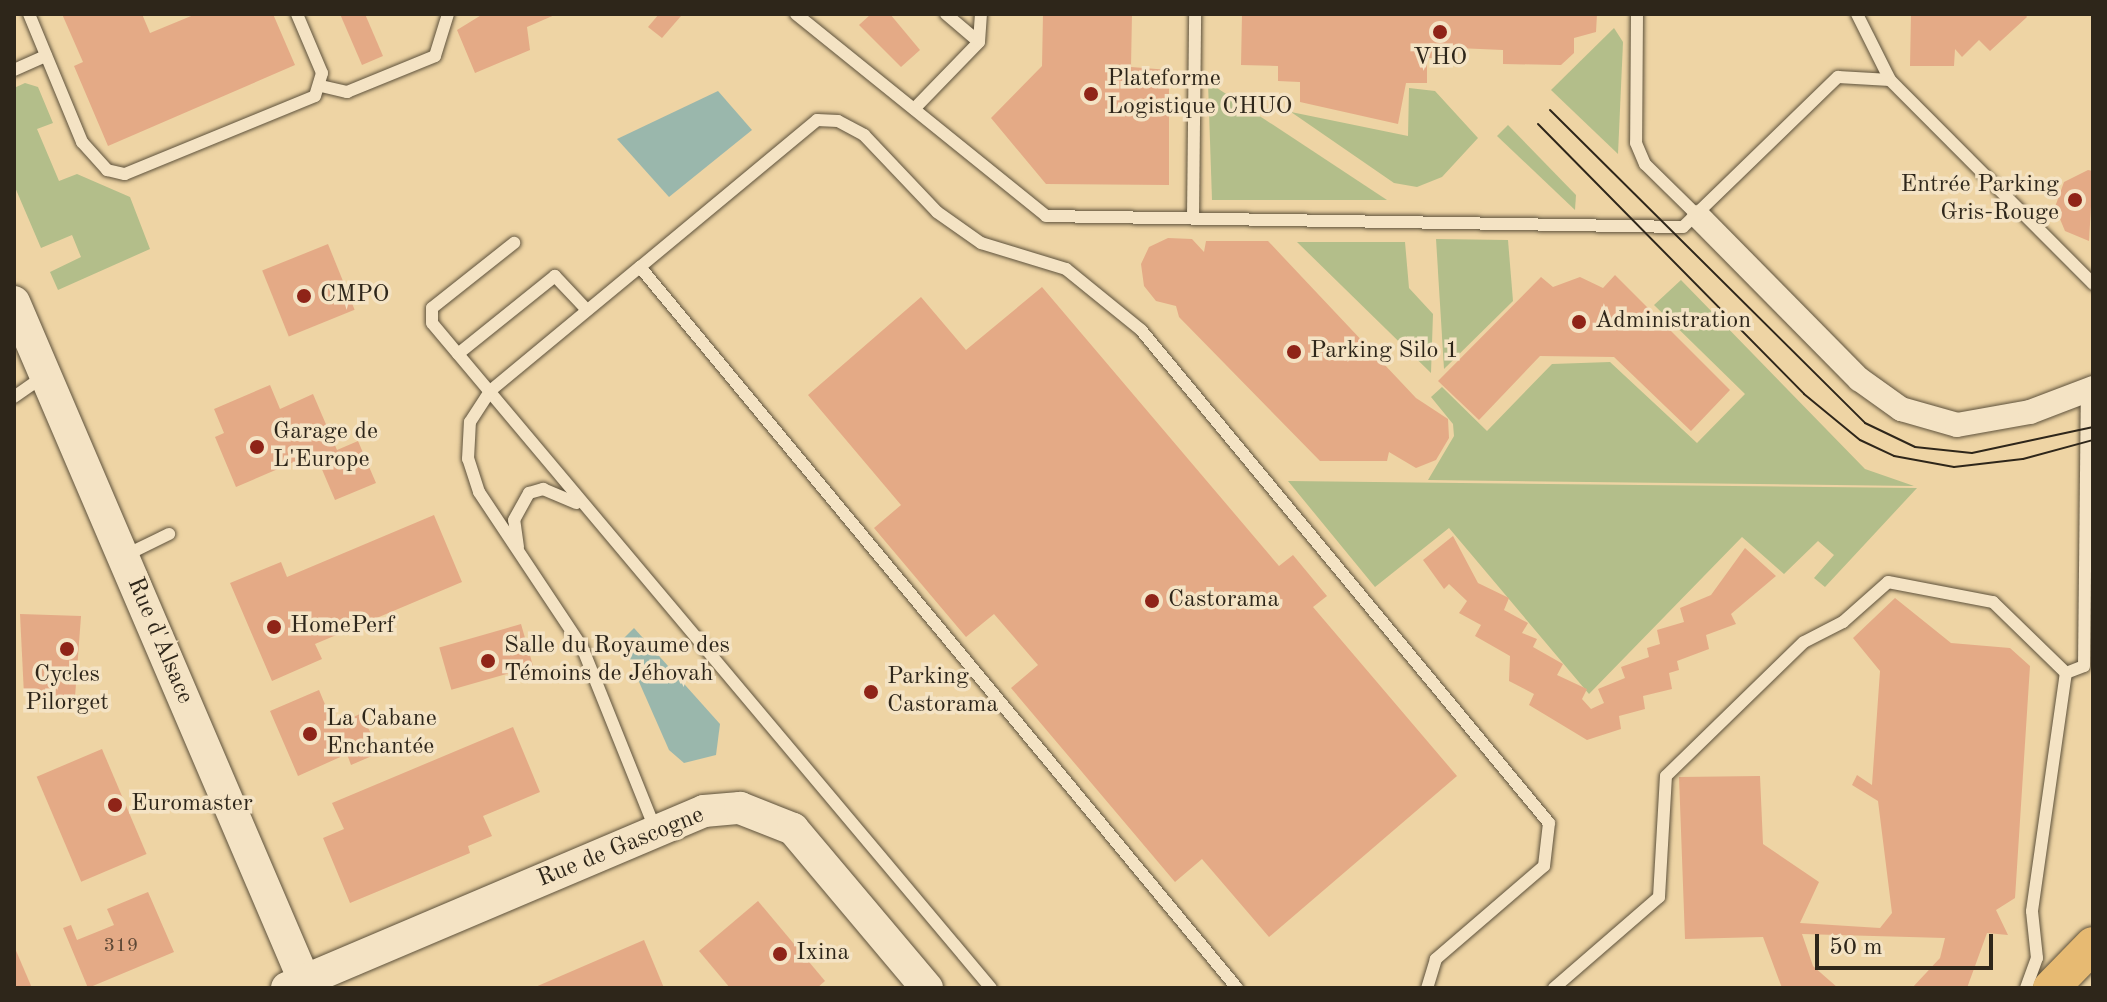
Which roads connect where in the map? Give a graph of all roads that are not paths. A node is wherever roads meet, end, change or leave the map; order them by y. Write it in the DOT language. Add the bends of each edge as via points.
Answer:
graph roads {
  1 [pos="29,14"];
  2 [pos="297,14"];
  3 [pos="448,14"];
  4 [pos="796,14"];
  5 [pos="946,14"];
  6 [pos="981,14"];
  7 [pos="1195,14"];
  8 [pos="1637,14"];
  9 [pos="1857,14"];
  10 [pos="979,42"];
  11 [pos="46,56"];
  12 [pos="14,70"];
  13 [pos="1890,80"];
  14 [pos="321,86"];
  15 [pos="914,109"];
  16 [pos="1699,217"];
  17 [pos="1193,218"];
  18 [pos="514,243"];
  19 [pos="640,267"];
  20 [pos="2093,284"];
  21 [pos="14,302"];
  22 [pos="587,310"];
  23 [pos="458,354"];
  24 [pos="46,376"];
  25 [pos="2090,390"];
  26 [pos="490,391"];
  27 [pos="14,397"];
  28 [pos="583,506"];
  29 [pos="169,534"];
  30 [pos="519,552"];
  31 [pos="123,556"];
  32 [pos="2066,673"];
  33 [pos="656,831"];
  34 [pos="2086,952"];
  35 [pos="299,985"];
  36 [pos="927,988"];
  37 [pos="991,988"];
  38 [pos="1237,988"];
  39 [pos="1427,988"];
  40 [pos="1554,988"];
  41 [pos="2026,988"];
  42 [pos="2050,988"];
  1 -- 11 [label="lane"];
  2 -- 14 [label="lane"];
  3 -- 14 [label="lane" via="435,56 347,92"];
  4 -- 15 [label="lane"];
  5 -- 10 [label="lane"];
  6 -- 10 [label="lane"];
  7 -- 17 [label="lane"];
  8 -- 16 [label="lane" via="1636,143 1645,164"];
  9 -- 13 [label="lane"];
  10 -- 15 [label="lane"];
  11 -- 12 [label="lane"];
  11 -- 14 [label="lane" via="91,157 125,174 307,103"];
  13 -- 16 [label="lane" via="1838,77"];
  13 -- 20 [label="lane"];
  15 -- 17 [label="lane" via="1046,216"];
  16 -- 17 [label="lane" via="1683,227 1640,228"];
  16 -- 25 [label="street" via="1859,379 1901,409 1957,425"];
  18 -- 23 [label="lane" via="432,308 432,323"];
  19 -- 22 [label="lane"];
  19 -- 38 [label="lane"];
  19 -- 39 [label="lane" via="817,120 838,121 864,135 937,212 981,243 1066,269 1141,330 1549,823 1544,866 1436,959"];
  21 -- 24 [label="street, Rue d'Alsace"];
  22 -- 23 [label="lane" via="555,276"];
  22 -- 26 [label="lane"];
  23 -- 26 [label="lane"];
  24 -- 27 [label="lane"];
  24 -- 31 [label="street, Rue d'Alsace"];
  25 -- 32 [label="lane" via="2084,666"];
  26 -- 28 [label="lane"];
  26 -- 30 [label="lane" via="470,422 468,459 479,492"];
  28 -- 30 [label="lane" via="543,489 529,493 514,520"];
  28 -- 37 [label="lane"];
  29 -- 31 [label="lane"];
  30 -- 33 [label="lane" via="582,647"];
  31 -- 35 [label="street, Rue d'Alsace"];
  32 -- 40 [label="lane" via="1993,602 1888,582 1843,622 1804,642 1666,776 1659,897"];
  32 -- 41 [label="lane" via="2032,911 2037,958"];
  33 -- 35 [label="street, Rue de Gascogne"];
  33 -- 36 [label="street, Rue de Gascogne" via="723,808 780,821"];
  34 -- 42 [label="main road"];
}
